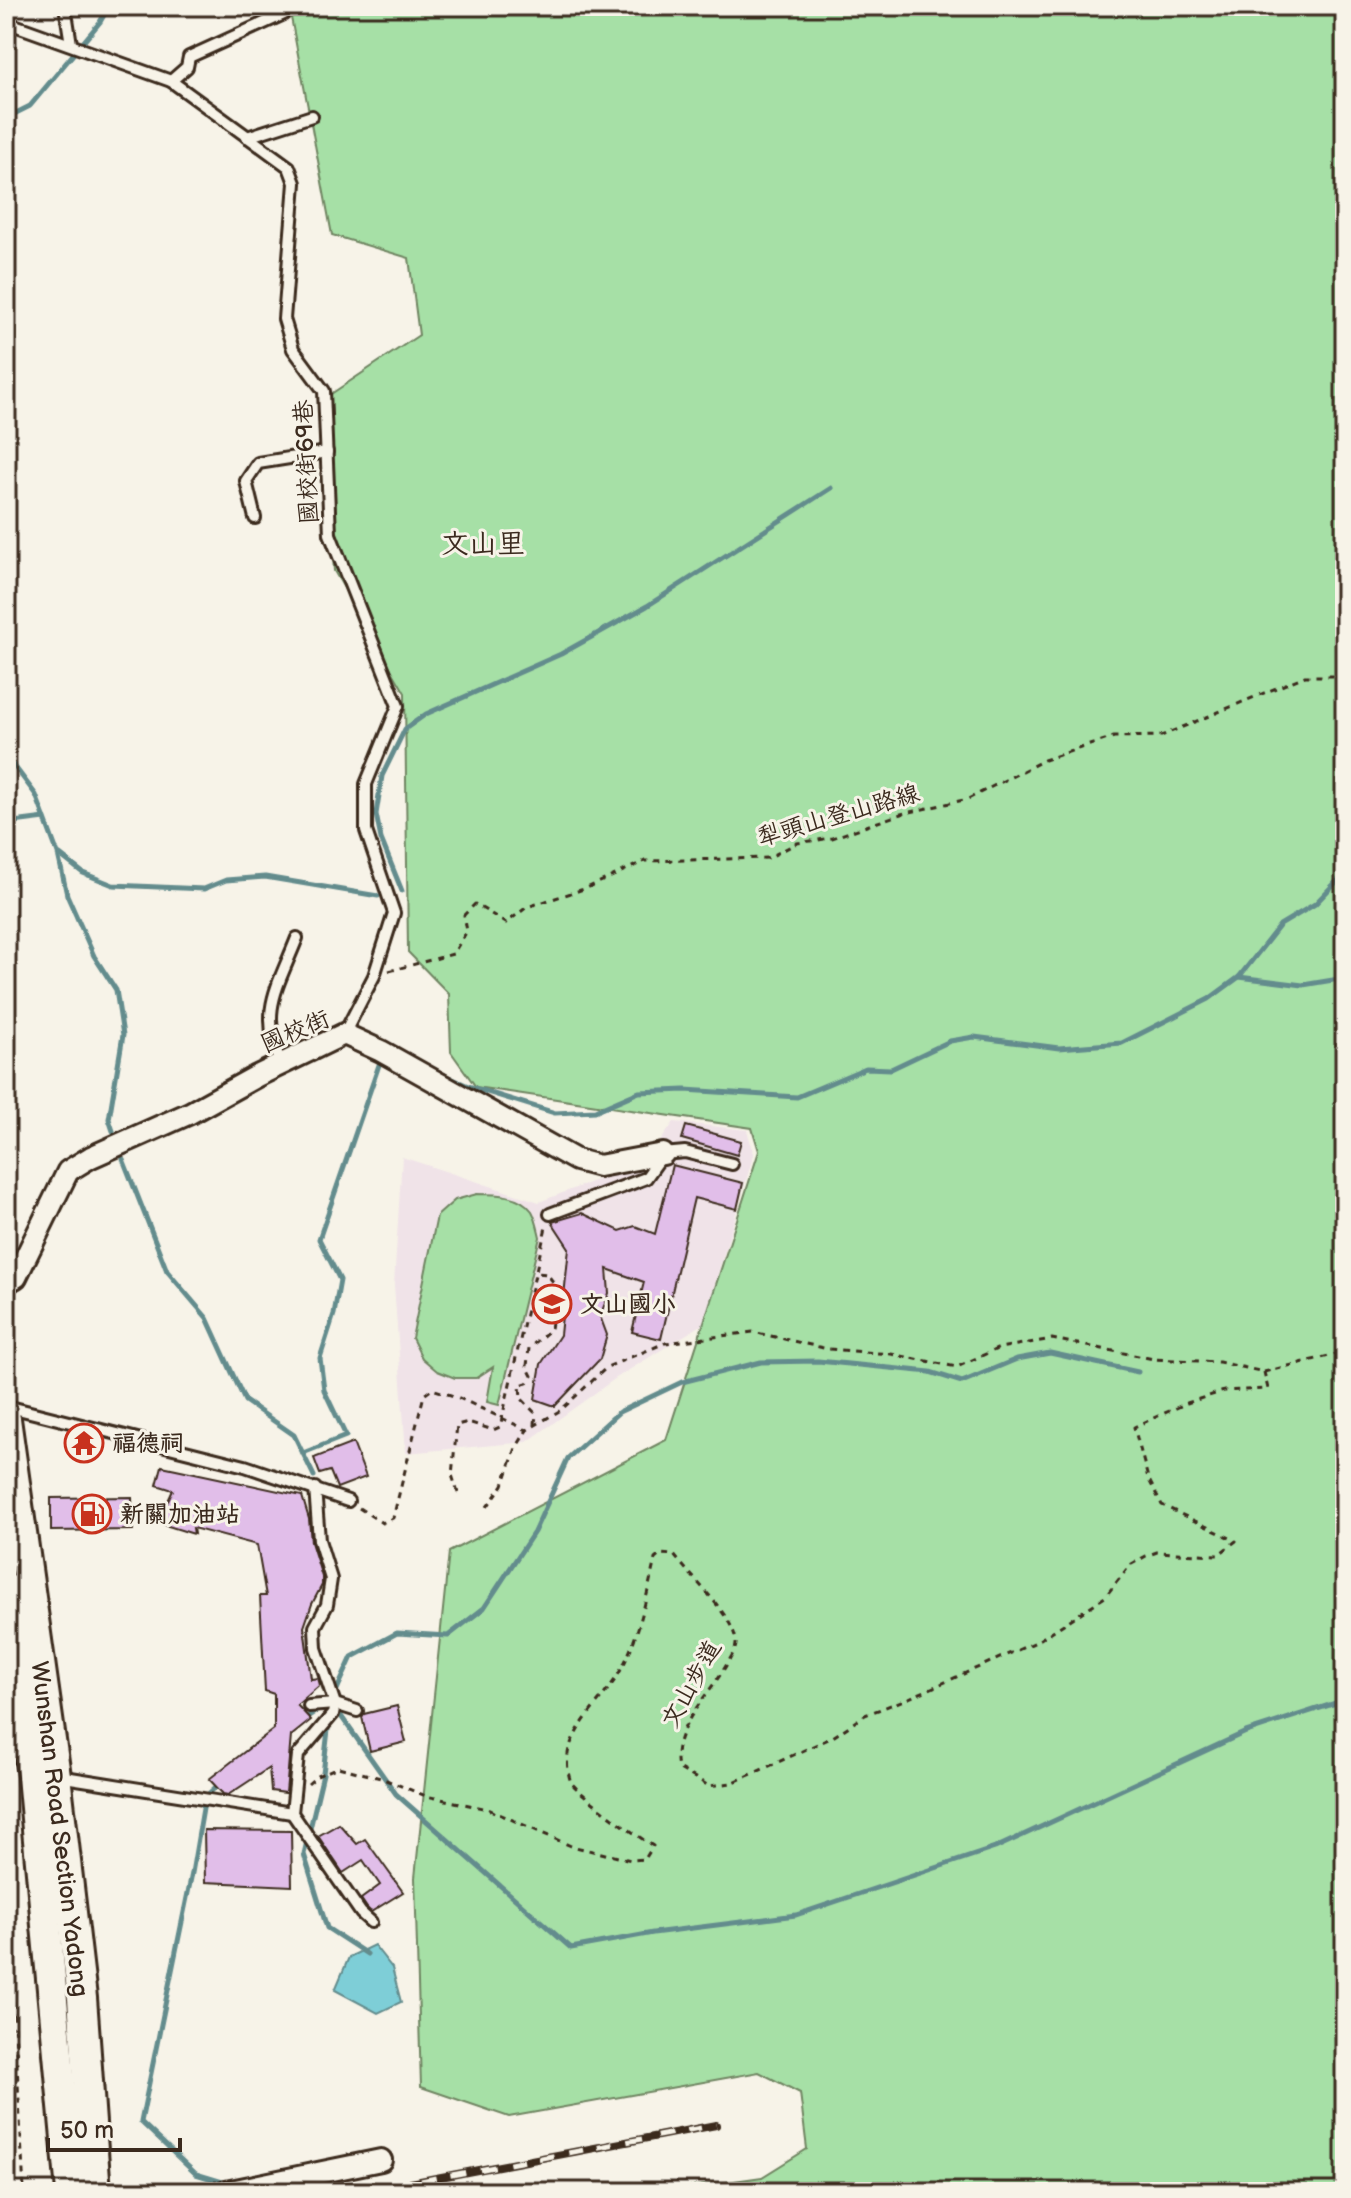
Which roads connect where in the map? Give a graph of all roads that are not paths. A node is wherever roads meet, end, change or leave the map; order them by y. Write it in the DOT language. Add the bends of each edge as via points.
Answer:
graph roads {
  1 [pos="65,6"];
  2 [pos="284,14"];
  3 [pos="6,22"];
  4 [pos="71,44"];
  5 [pos="171,81"];
  6 [pos="312,116"];
  7 [pos="247,137"];
  8 [pos="327,452"];
  9 [pos="255,518"];
  10 [pos="297,938"];
  11 [pos="344,1034"];
  12 [pos="281,1064"];
  13 [pos="663,1154"];
  14 [pos="732,1164"];
  15 [pos="550,1214"];
  16 [pos="6,1283"];
  17 [pos="6,1409"];
  18 [pos="6,1419"];
  19 [pos="315,1488"];
  20 [pos="348,1501"];
  21 [pos="6,1588"];
  22 [pos="12,1661"];
  23 [pos="335,1704"];
  24 [pos="309,1706"];
  25 [pos="357,1711"];
  26 [pos="44,1776"];
  27 [pos="292,1813"];
  28 [pos="371,1922"];
  29 [pos="381,2160"];
  30 [pos="71,2192"];
  31 [pos="96,2192"];
  32 [pos="226,2192"];
  1 -- 4 [label="lane"];
  2 -- 5 [label="lane" via="189,57 187,67"];
  3 -- 4 [label="lane, 國校街69巷"];
  4 -- 5 [label="lane, 國校街69巷"];
  5 -- 7 [label="lane, 國校街69巷"];
  6 -- 7 [label="lane"];
  7 -- 8 [label="lane, 國校街69巷" via="289,167 295,183 284,319 293,349 324,391"];
  8 -- 9 [label="lane" via="258,463 246,481"];
  8 -- 11 [label="lane, 國校街69巷" via="330,534 398,706 366,784 366,831 394,913 374,976"];
  10 -- 12 [label="lane" via="269,1022"];
  11 -- 12 [label="street, 國校街"];
  11 -- 13 [label="street, 國校街" via="576,1160 599,1166"];
  12 -- 16 [label="street, 國校街" via="68,1171 16,1277"];
  13 -- 14 [label="lane" via="685,1152"];
  13 -- 15 [label="lane" via="646,1178"];
  17 -- 19 [label="lane"];
  18 -- 26 [label="main road, Wunshan Road Section Yadong"];
  19 -- 20 [label="lane"];
  19 -- 23 [label="lane" via="319,1540 331,1579 327,1605 315,1627 316,1648"];
  21 -- 22 [label="main road, Wunshan Road Section Yadong"];
  22 -- 26 [label="main road, Wunshan Road Section Yadong"];
  23 -- 24 [label="lane"];
  23 -- 25 [label="lane"];
  23 -- 27 [label="lane" via="333,1714 298,1755"];
  26 -- 27 [label="lane"];
  26 -- 30 [label="main road, Wunshan Road Section Yadong"];
  26 -- 31 [label="main road, Wunshan Road Section Yadong" via="82,1998"];
  27 -- 28 [label="lane"];
  29 -- 32 [label="street"];
}
